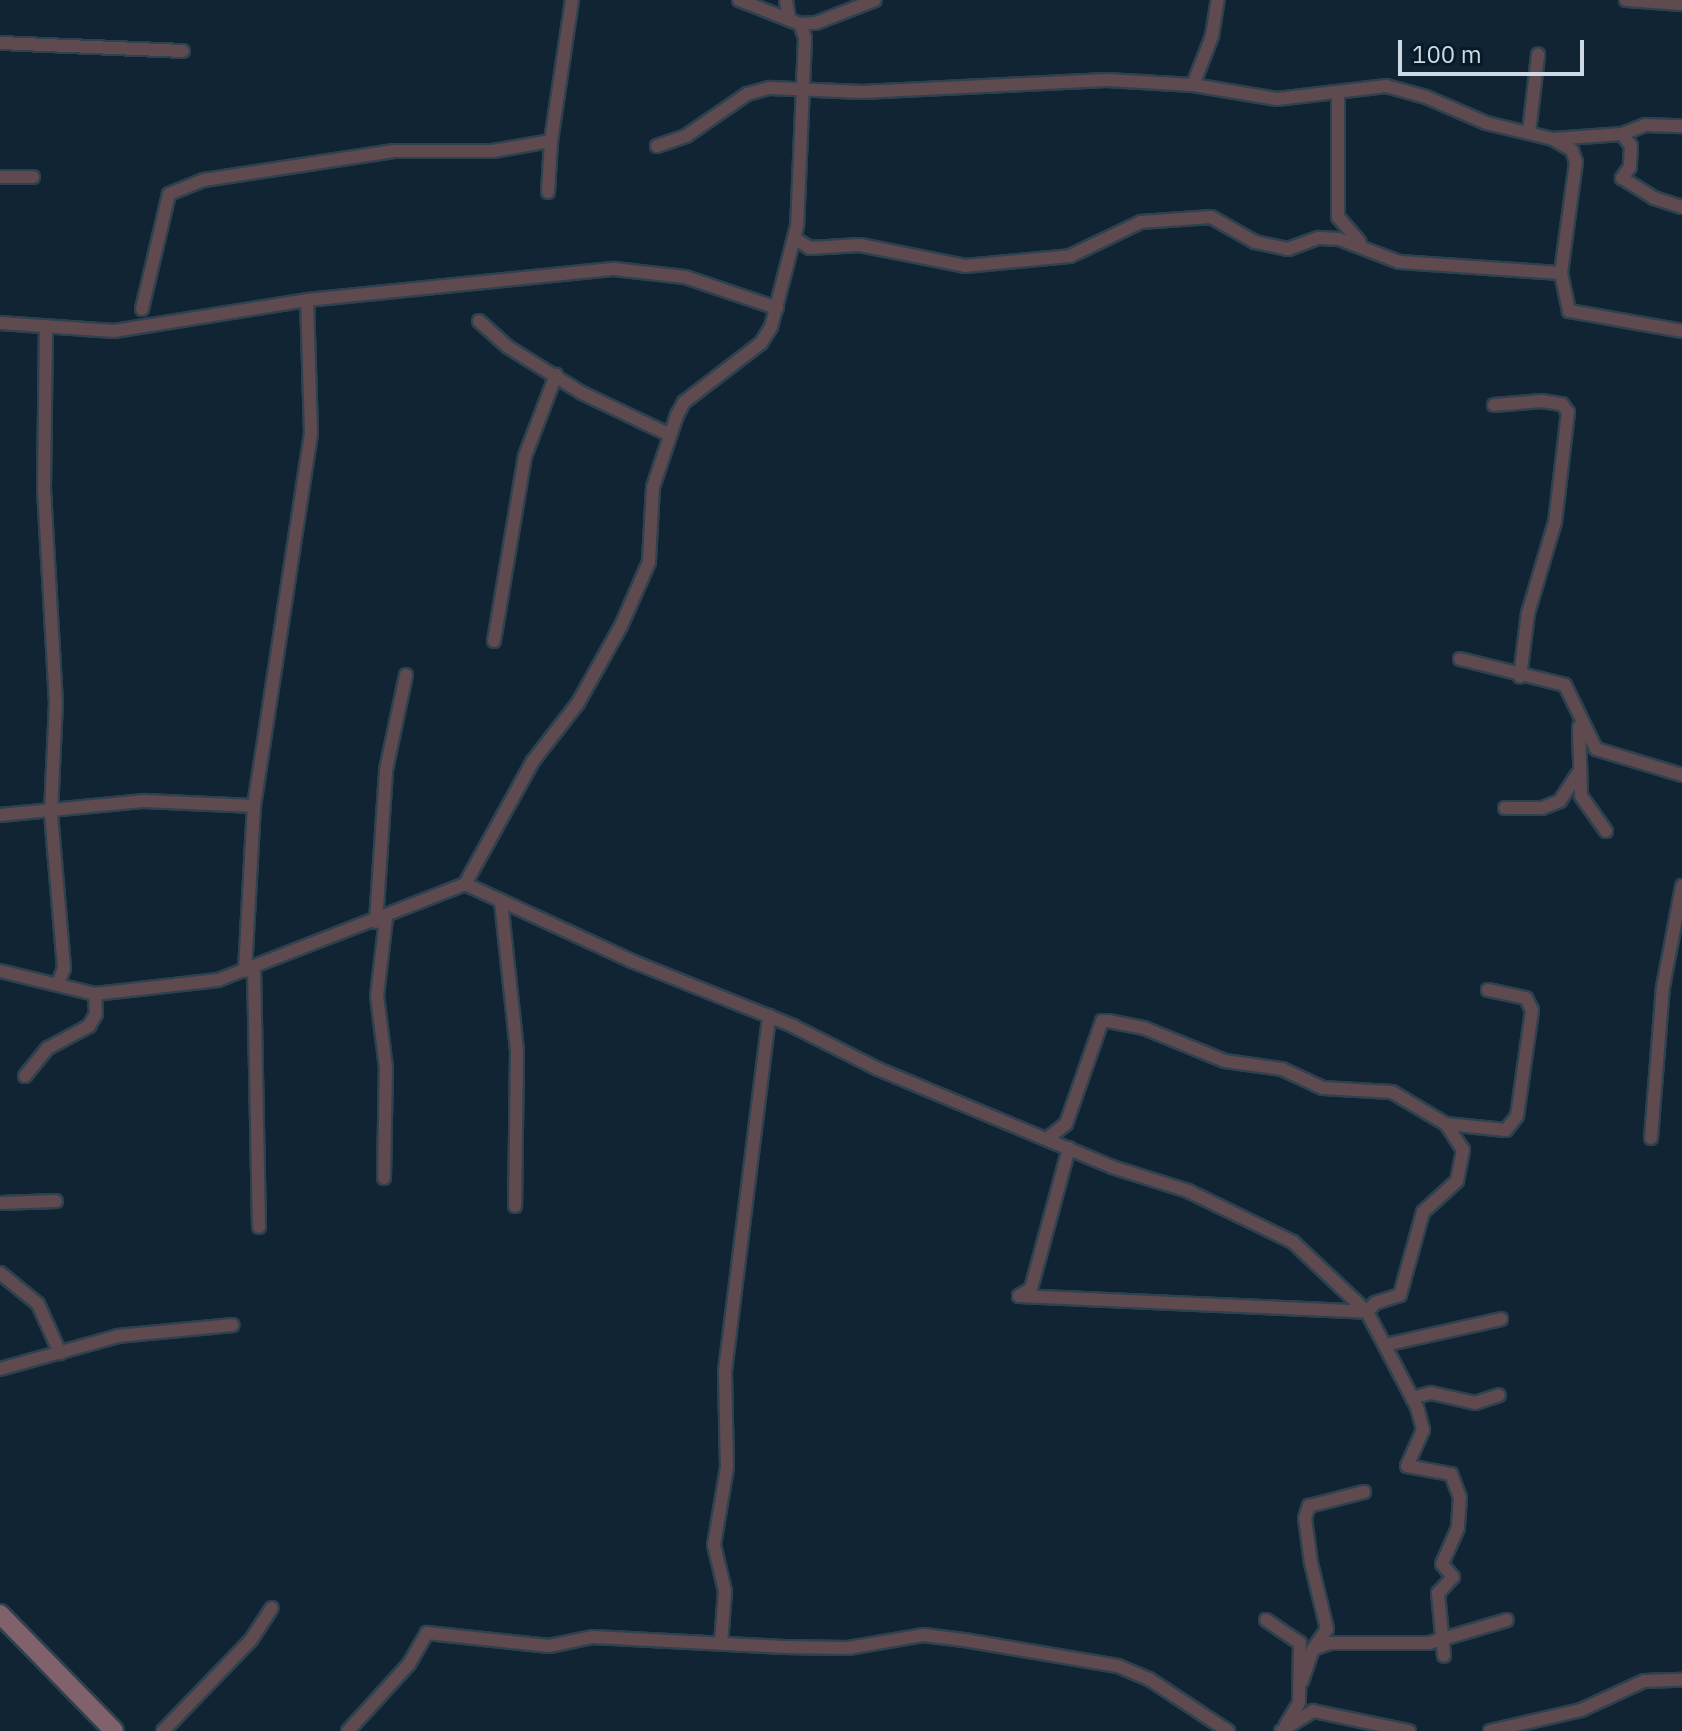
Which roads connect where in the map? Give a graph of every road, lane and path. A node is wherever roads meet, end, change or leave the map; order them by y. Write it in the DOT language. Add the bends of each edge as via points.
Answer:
graph roads {
  1 [pos="572,0"];
  2 [pos="739,0"];
  3 [pos="786,0"];
  4 [pos="875,0"];
  5 [pos="1218,0"];
  6 [pos="1626,0"];
  7 [pos="1682,4"];
  8 [pos="795,22"];
  9 [pos="816,23"];
  10 [pos="805,38"];
  11 [pos="0,43"];
  12 [pos="183,51"];
  13 [pos="1538,55"];
  14 [pos="1193,85"];
  15 [pos="1338,92"];
  16 [pos="803,93"];
  17 [pos="1682,126"];
  18 [pos="1529,132"];
  19 [pos="1622,134"];
  20 [pos="1553,139"];
  21 [pos="551,141"];
  22 [pos="657,146"];
  23 [pos="0,177"];
  24 [pos="33,177"];
  25 [pos="548,192"];
  26 [pos="1682,207"];
  27 [pos="794,238"];
  28 [pos="1363,244"];
  29 [pos="1561,273"];
  30 [pos="307,300"];
  31 [pos="777,308"];
  32 [pos="142,309"];
  33 [pos="479,321"];
  34 [pos="0,323"];
  35 [pos="46,326"];
  36 [pos="1682,331"];
  37 [pos="556,375"];
  38 [pos="1494,405"];
  39 [pos="668,434"];
  40 [pos="494,641"];
  41 [pos="1460,659"];
  42 [pos="406,675"];
  43 [pos="1520,676"];
  44 [pos="1578,722"];
  45 [pos="1578,773"];
  46 [pos="1682,775"];
  47 [pos="254,806"];
  48 [pos="1505,808"];
  49 [pos="51,813"];
  50 [pos="0,815"];
  51 [pos="1606,831"];
  52 [pos="465,884"];
  53 [pos="1682,886"];
  54 [pos="501,901"];
  55 [pos="381,920"];
  56 [pos="1679,932"];
  57 [pos="249,969"];
  58 [pos="0,971"];
  59 [pos="58,984"];
  60 [pos="1488,990"];
  61 [pos="95,994"];
  62 [pos="769,1016"];
  63 [pos="25,1076"];
  64 [pos="1446,1124"];
  65 [pos="1048,1138"];
  66 [pos="1651,1138"];
  67 [pos="1069,1148"];
  68 [pos="384,1178"];
  69 [pos="56,1201"];
  70 [pos="0,1203"];
  71 [pos="515,1206"];
  72 [pos="259,1227"];
  73 [pos="0,1273"];
  74 [pos="1367,1312"];
  75 [pos="1501,1319"];
  76 [pos="232,1325"];
  77 [pos="1385,1345"];
  78 [pos="60,1353"];
  79 [pos="0,1369"];
  80 [pos="1499,1395"];
  81 [pos="1412,1398"];
  82 [pos="1364,1492"];
  83 [pos="272,1608"];
  84 [pos="0,1614"];
  85 [pos="1266,1620"];
  86 [pos="1507,1620"];
  87 [pos="1443,1640"];
  88 [pos="721,1643"];
  89 [pos="1313,1649"];
  90 [pos="1444,1656"];
  91 [pos="1682,1680"];
  92 [pos="1302,1681"];
  93 [pos="1283,1729"];
  94 [pos="114,1731"];
  95 [pos="163,1731"];
  96 [pos="348,1731"];
  97 [pos="1228,1731"];
  98 [pos="1409,1731"];
  99 [pos="1490,1731"];
  1 -- 21 [label="street"];
  2 -- 8 [label="street"];
  3 -- 8 [label="street"];
  4 -- 9 [label="street"];
  5 -- 14 [label="street" via="1212,36"];
  6 -- 7 [label="street"];
  8 -- 9 [label="street"];
  8 -- 10 [label="street"];
  9 -- 10 [label="street"];
  10 -- 16 [label="street"];
  11 -- 12 [label="street"];
  13 -- 18 [label="street"];
  14 -- 15 [label="street" via="1277,99"];
  14 -- 16 [label="street" via="1107,80"];
  15 -- 18 [label="street" via="1386,86 1486,123"];
  15 -- 28 [label="street" via="1338,217"];
  16 -- 22 [label="street" via="770,88 747,94 686,136"];
  16 -- 27 [label="street"];
  17 -- 19 [label="street" via="1646,125"];
  18 -- 20 [label="street"];
  19 -- 20 [label="street"];
  19 -- 26 [label="street" via="1631,146 1630,167 1622,178 1654,198"];
  20 -- 29 [label="street" via="1572,150 1576,162"];
  21 -- 25 [label="street"];
  21 -- 32 [label="street" via="493,151 394,151 204,180 169,194"];
  23 -- 24 [label="street"];
  27 -- 28 [label="street" via="810,248 860,245 965,266 1070,256 1109,233 1180,216 1211,217 1255,242 1288,249 1319,238"];
  27 -- 31 [label="street"];
  28 -- 29 [label="street" via="1399,262"];
  29 -- 36 [label="street" via="1569,311"];
  30 -- 31 [label="street" via="614,269 685,277"];
  30 -- 35 [label="street" via="114,331"];
  30 -- 47 [label="street" via="311,433"];
  31 -- 39 [label="street" via="761,343 684,402"];
  33 -- 37 [label="street" via="508,347"];
  34 -- 35 [label="street"];
  35 -- 49 [label="street" via="44,489 56,702"];
  37 -- 39 [label="street"];
  37 -- 40 [label="street" via="525,456"];
  38 -- 43 [label="street" via="1542,401 1562,404 1568,412 1555,522 1528,613"];
  39 -- 52 [label="street" via="653,487 649,562 621,626 578,703 533,761"];
  41 -- 43 [label="street"];
  42 -- 55 [label="street" via="386,770"];
  43 -- 44 [label="street" via="1565,685"];
  44 -- 45 [label="street"];
  44 -- 46 [label="street" via="1596,749 1610,757"];
  45 -- 48 [label="street" via="1560,801 1542,808"];
  45 -- 51 [label="street" via="1581,796"];
  47 -- 49 [label="street" via="144,801"];
  47 -- 57 [label="street"];
  49 -- 50 [label="street"];
  49 -- 59 [label="street" via="64,954"];
  52 -- 54 [label="street"];
  52 -- 55 [label="street"];
  53 -- 56 [label="street"];
  54 -- 62 [label="street"];
  54 -- 71 [label="street" via="517,1050"];
  55 -- 57 [label="street"];
  55 -- 68 [label="street" via="377,996 386,1068"];
  56 -- 66 [label="street" via="1663,987"];
  57 -- 61 [label="street" via="154,991"];
  57 -- 72 [label="street"];
  58 -- 59 [label="street"];
  59 -- 61 [label="street"];
  60 -- 64 [label="street" via="1526,998 1532,1010 1517,1116 1506,1130"];
  61 -- 63 [label="street" via="96,1014 89,1026 48,1048"];
  62 -- 65 [label="street" via="892,1075"];
  62 -- 88 [label="street" via="725,1371 727,1467 714,1545 725,1591"];
  64 -- 65 [label="street" via="1392,1092 1323,1088 1282,1069 1225,1061 1144,1028 1102,1021 1066,1124"];
  64 -- 74 [label="street" via="1463,1150 1457,1181 1423,1212 1400,1295 1375,1303"];
  65 -- 67 [label="street"];
  67 -- 74 [label="street" via="1188,1191 1293,1242"];
  67 -- 74 [label="street" via="1031,1289 1019,1296"];
  69 -- 70 [label="street"];
  73 -- 78 [label="street" via="38,1304"];
  74 -- 77 [label="street"];
  75 -- 77 [label="street"];
  76 -- 78 [label="street" via="118,1336"];
  77 -- 81 [label="street"];
  78 -- 79 [label="street"];
  80 -- 81 [label="street" via="1475,1403 1431,1393"];
  81 -- 87 [label="street" via="1423,1430 1407,1466 1451,1474 1460,1497 1458,1528 1442,1564 1453,1577 1438,1593"];
  82 -- 89 [label="street" via="1309,1506 1305,1518 1315,1592 1327,1629"];
  83 -- 95 [label="street" via="251,1640"];
  84 -- 94 [label="street"];
  85 -- 92 [label="street" via="1300,1643"];
  86 -- 87 [label="street"];
  87 -- 89 [label="street" via="1397,1647 1330,1643"];
  87 -- 90 [label="street"];
  88 -- 96 [label="street" via="616,1637 549,1646 427,1633 409,1664"];
  88 -- 97 [label="street" via="848,1648 923,1635 1060,1655 1118,1666 1149,1679"];
  89 -- 92 [label="street"];
  91 -- 99 [label="street" via="1644,1681 1581,1710"];
  92 -- 93 [label="street" via="1299,1703"];
  93 -- 98 [label="street" via="1313,1711"];
}
